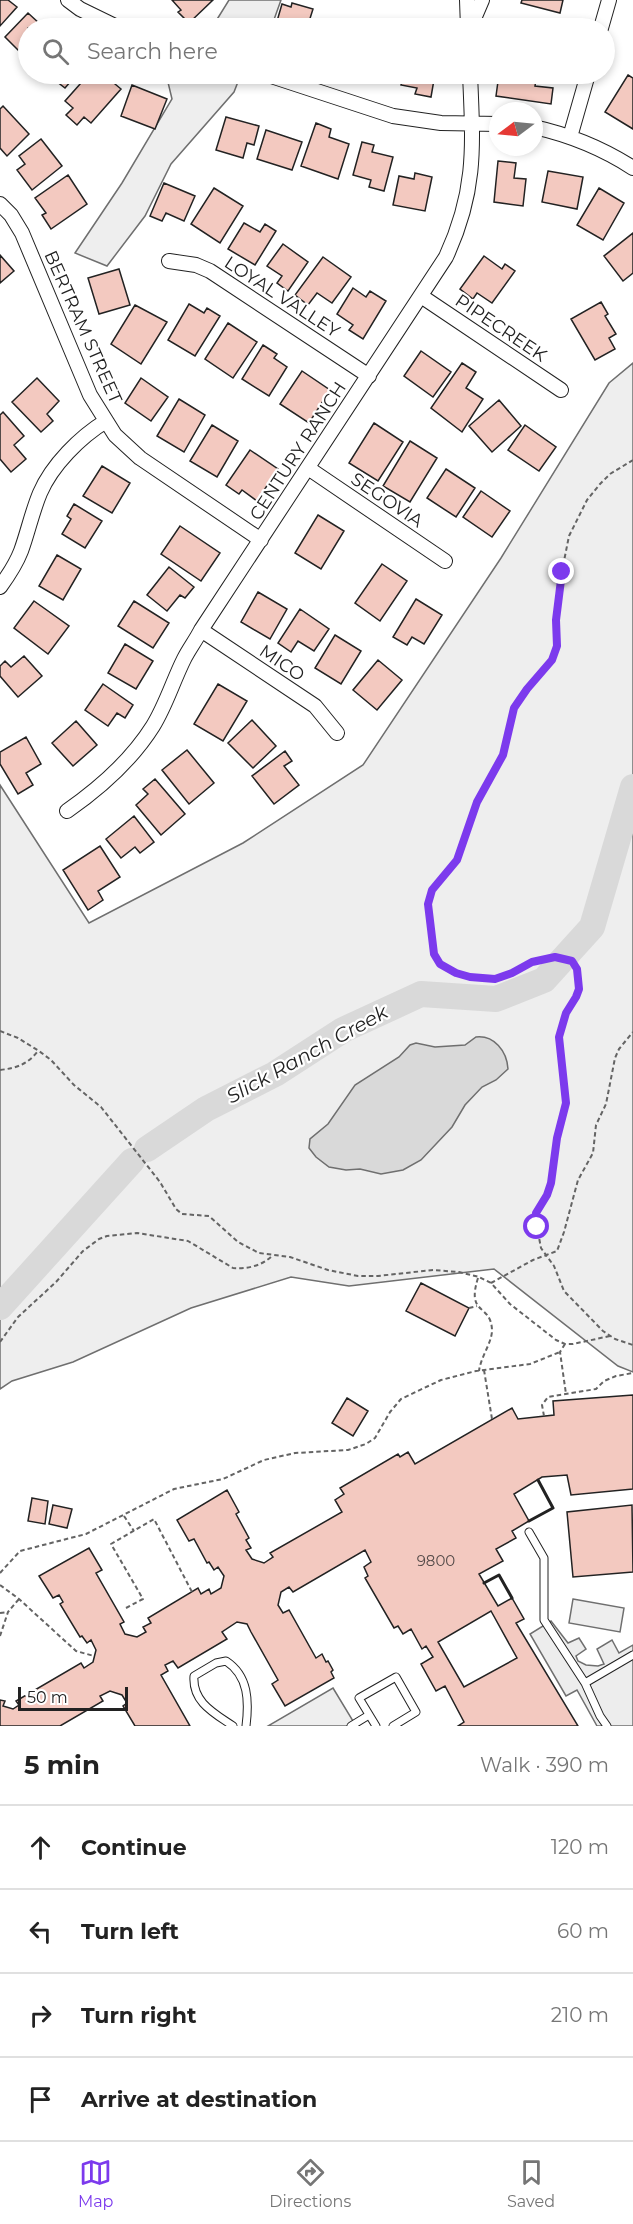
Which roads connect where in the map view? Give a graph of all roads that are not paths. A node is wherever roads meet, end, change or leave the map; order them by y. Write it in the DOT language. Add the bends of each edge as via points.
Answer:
graph roads {
  1 [pos="68,0"];
  2 [pos="466,0"];
  3 [pos="482,0"];
  4 [pos="609,0"];
  5 [pos="98,18"];
  6 [pos="468,18"];
  7 [pos="474,18"];
  8 [pos="604,18"];
  9 [pos="295,84"];
  10 [pos="470,84"];
  11 [pos="585,84"];
  12 [pos="472,123"];
  13 [pos="489,124"];
  14 [pos="543,129"];
  15 [pos="570,136"];
  16 [pos="633,168"];
  17 [pos="0,204"];
  18 [pos="169,261"];
  19 [pos="421,296"];
  20 [pos="369,375"];
  21 [pos="561,390"];
  22 [pos="106,421"];
  23 [pos="308,468"];
  24 [pos="261,540"];
  25 [pos="445,561"];
  26 [pos="0,588"];
  27 [pos="201,630"];
  28 [pos="337,732"];
  29 [pos="67,811"];
  30 [pos="529,1532"];
  31 [pos="633,1655"];
  32 [pos="585,1683"];
  33 [pos="369,1715"];
  34 [pos="233,1726"];
  35 [pos="246,1726"];
  36 [pos="351,1726"];
  37 [pos="375,1726"];
  38 [pos="393,1726"];
  39 [pos="607,1726"];
  1 -- 5 [label="street"];
  2 -- 6 [label="street"];
  3 -- 7 [label="street"];
  4 -- 8 [label="street"];
  9 -- 12 [label="street" via="393,116"];
  10 -- 12 [label="street, CENTURY RANCH"];
  11 -- 15 [label="street"];
  12 -- 13 [label="street"];
  12 -- 19 [label="street, CENTURY RANCH" via="472,164 464,212 446,257"];
  14 -- 15 [label="street"];
  15 -- 16 [label="street"];
  17 -- 22 [label="street, BERTRAM STREET" via="22,233 90,395"];
  18 -- 20 [label="street, LOYAL VALLEY" via="210,271"];
  19 -- 20 [label="street, CENTURY RANCH"];
  19 -- 21 [label="street, PIPECREEK"];
  20 -- 23 [label="street, CENTURY RANCH"];
  22 -- 24 [label="street, BERTRAM STREET" via="140,458"];
  22 -- 26 [label="street" via="86,435 40,491 20,552"];
  23 -- 24 [label="street, CENTURY RANCH"];
  23 -- 25 [label="street, SEGOVIA"];
  24 -- 27 [label="street, CENTURY RANCH"];
  27 -- 28 [label="street, MICO" via="315,706"];
  27 -- 29 [label="street, CENTURY RANCH" via="153,727 129,759"];
  30 -- 32 [label="lane" via="544,1558 544,1620"];
  31 -- 32 [label="lane"];
  32 -- 39 [label="lane"];
  33 -- 36 [label="lane"];
  33 -- 37 [label="lane"];
  33 -- 38 [label="lane" via="359,1698 396,1677 416,1712"];
  34 -- 35 [label="lane" via="204,1705 193,1685 194,1676 226,1660 235,1666 245,1684"];
}
